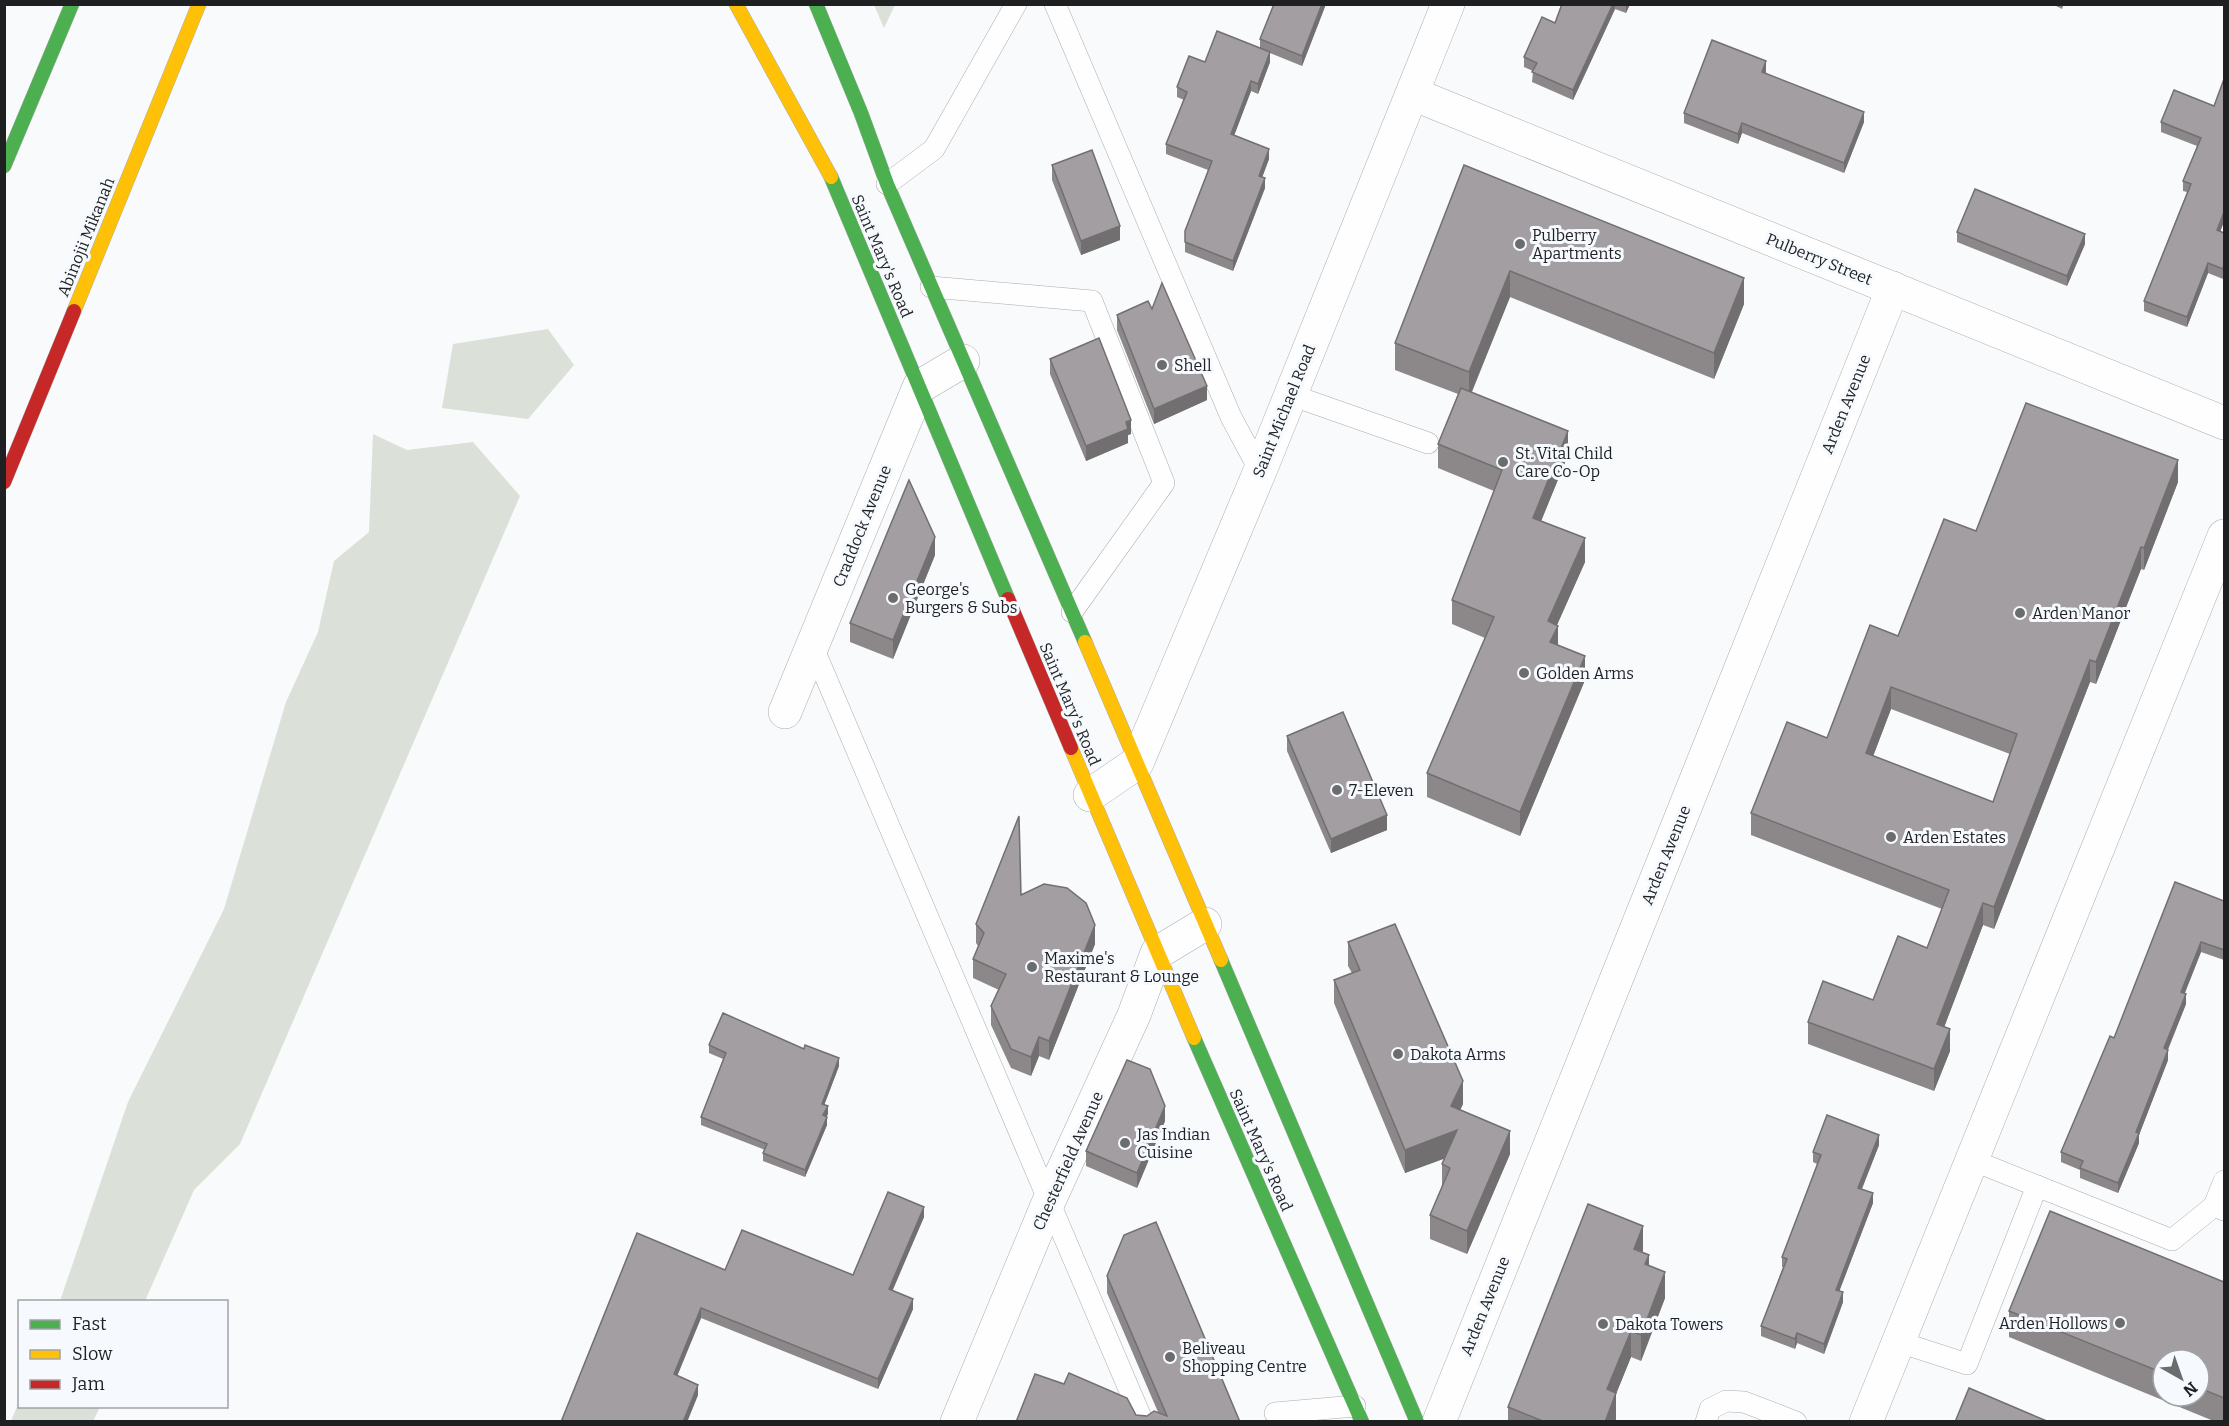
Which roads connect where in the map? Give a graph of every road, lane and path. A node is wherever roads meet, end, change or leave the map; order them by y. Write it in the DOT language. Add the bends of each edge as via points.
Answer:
graph roads {
  1 [pos="72,4"];
  2 [pos="199,4"];
  3 [pos="736,4"];
  4 [pos="816,4"];
  5 [pos="1016,4"];
  6 [pos="1055,4"];
  7 [pos="1448,4"];
  8 [pos="1413,94"];
  9 [pos="4,165"];
  10 [pos="887,184"];
  11 [pos="931,286"];
  12 [pos="1893,288"];
  13 [pos="963,361"];
  14 [pos="919,387"];
  15 [pos="1291,395"];
  16 [pos="2224,423"];
  17 [pos="1428,443"];
  18 [pos="1260,471"];
  19 [pos="4,482"];
  20 [pos="2224,536"];
  21 [pos="1072,612"];
  22 [pos="812,645"];
  23 [pos="785,712"];
  24 [pos="1137,763"];
  25 [pos="1090,795"];
  26 [pos="1205,924"];
  27 [pos="1157,953"];
  28 [pos="1972,1160"];
  29 [pos="2224,1181"];
  30 [pos="2037,1186"];
  31 [pos="1049,1202"];
  32 [pos="2219,1208"];
  33 [pos="1899,1342"];
  34 [pos="1275,1413"];
  35 [pos="1358,1414"];
  36 [pos="1770,1417"];
  37 [pos="957,1422"];
  38 [pos="1143,1422"];
  39 [pos="1417,1422"];
  40 [pos="1439,1422"];
  41 [pos="1706,1422"];
  42 [pos="1796,1422"];
  43 [pos="1866,1422"];
  1 -- 9 [label="main road"];
  2 -- 19 [label="main road, Abinojii Mikanah"];
  3 -- 14 [label="main road, Saint Mary's Road" via="826,165"];
  4 -- 10 [label="main road, Saint Mary's Road"];
  5 -- 10 [label="lane" via="934,149"];
  6 -- 18 [label="lane" via="1231,417"];
  7 -- 8 [label="street, Saint Michael Road"];
  8 -- 12 [label="street, Pulberry Street"];
  8 -- 15 [label="street, Saint Michael Road"];
  10 -- 11 [label="main road, Saint Mary's Road"];
  11 -- 13 [label="main road, Saint Mary's Road"];
  11 -- 21 [label="lane" via="1092,301 1164,483"];
  12 -- 16 [label="street, Pulberry Street"];
  12 -- 40 [label="street, Arden Avenue"];
  13 -- 14 [label="street"];
  13 -- 21 [label="main road, Saint Mary's Road"];
  14 -- 22 [label="street, Craddock Avenue"];
  14 -- 25 [label="main road, Saint Mary's Road"];
  15 -- 17 [label="lane"];
  15 -- 18 [label="street, Saint Michael Road"];
  18 -- 24 [label="street, Saint Michael Road"];
  20 -- 28 [label="street"];
  21 -- 24 [label="main road, Saint Mary's Road"];
  22 -- 23 [label="street, Craddock Avenue"];
  22 -- 31 [label="lane"];
  24 -- 25 [label="street"];
  24 -- 26 [label="main road, Saint Mary's Road"];
  25 -- 27 [label="main road, Saint Mary's Road"];
  26 -- 27 [label="street"];
  26 -- 39 [label="main road, Saint Mary's Road"];
  27 -- 31 [label="street, Chesterfield Avenue" via="1134,1015"];
  27 -- 35 [label="main road, Saint Mary's Road"];
  28 -- 30 [label="lane"];
  28 -- 33 [label="street"];
  29 -- 32 [label="lane"];
  30 -- 32 [label="lane" via="2172,1240"];
  30 -- 33 [label="lane" via="1967,1364"];
  31 -- 37 [label="street, Chesterfield Avenue"];
  31 -- 38 [label="lane"];
  33 -- 43 [label="street"];
  34 -- 35 [label="lane"];
  36 -- 41 [label="lane" via="1744,1402 1726,1401 1710,1409"];
  36 -- 42 [label="lane"];
}
